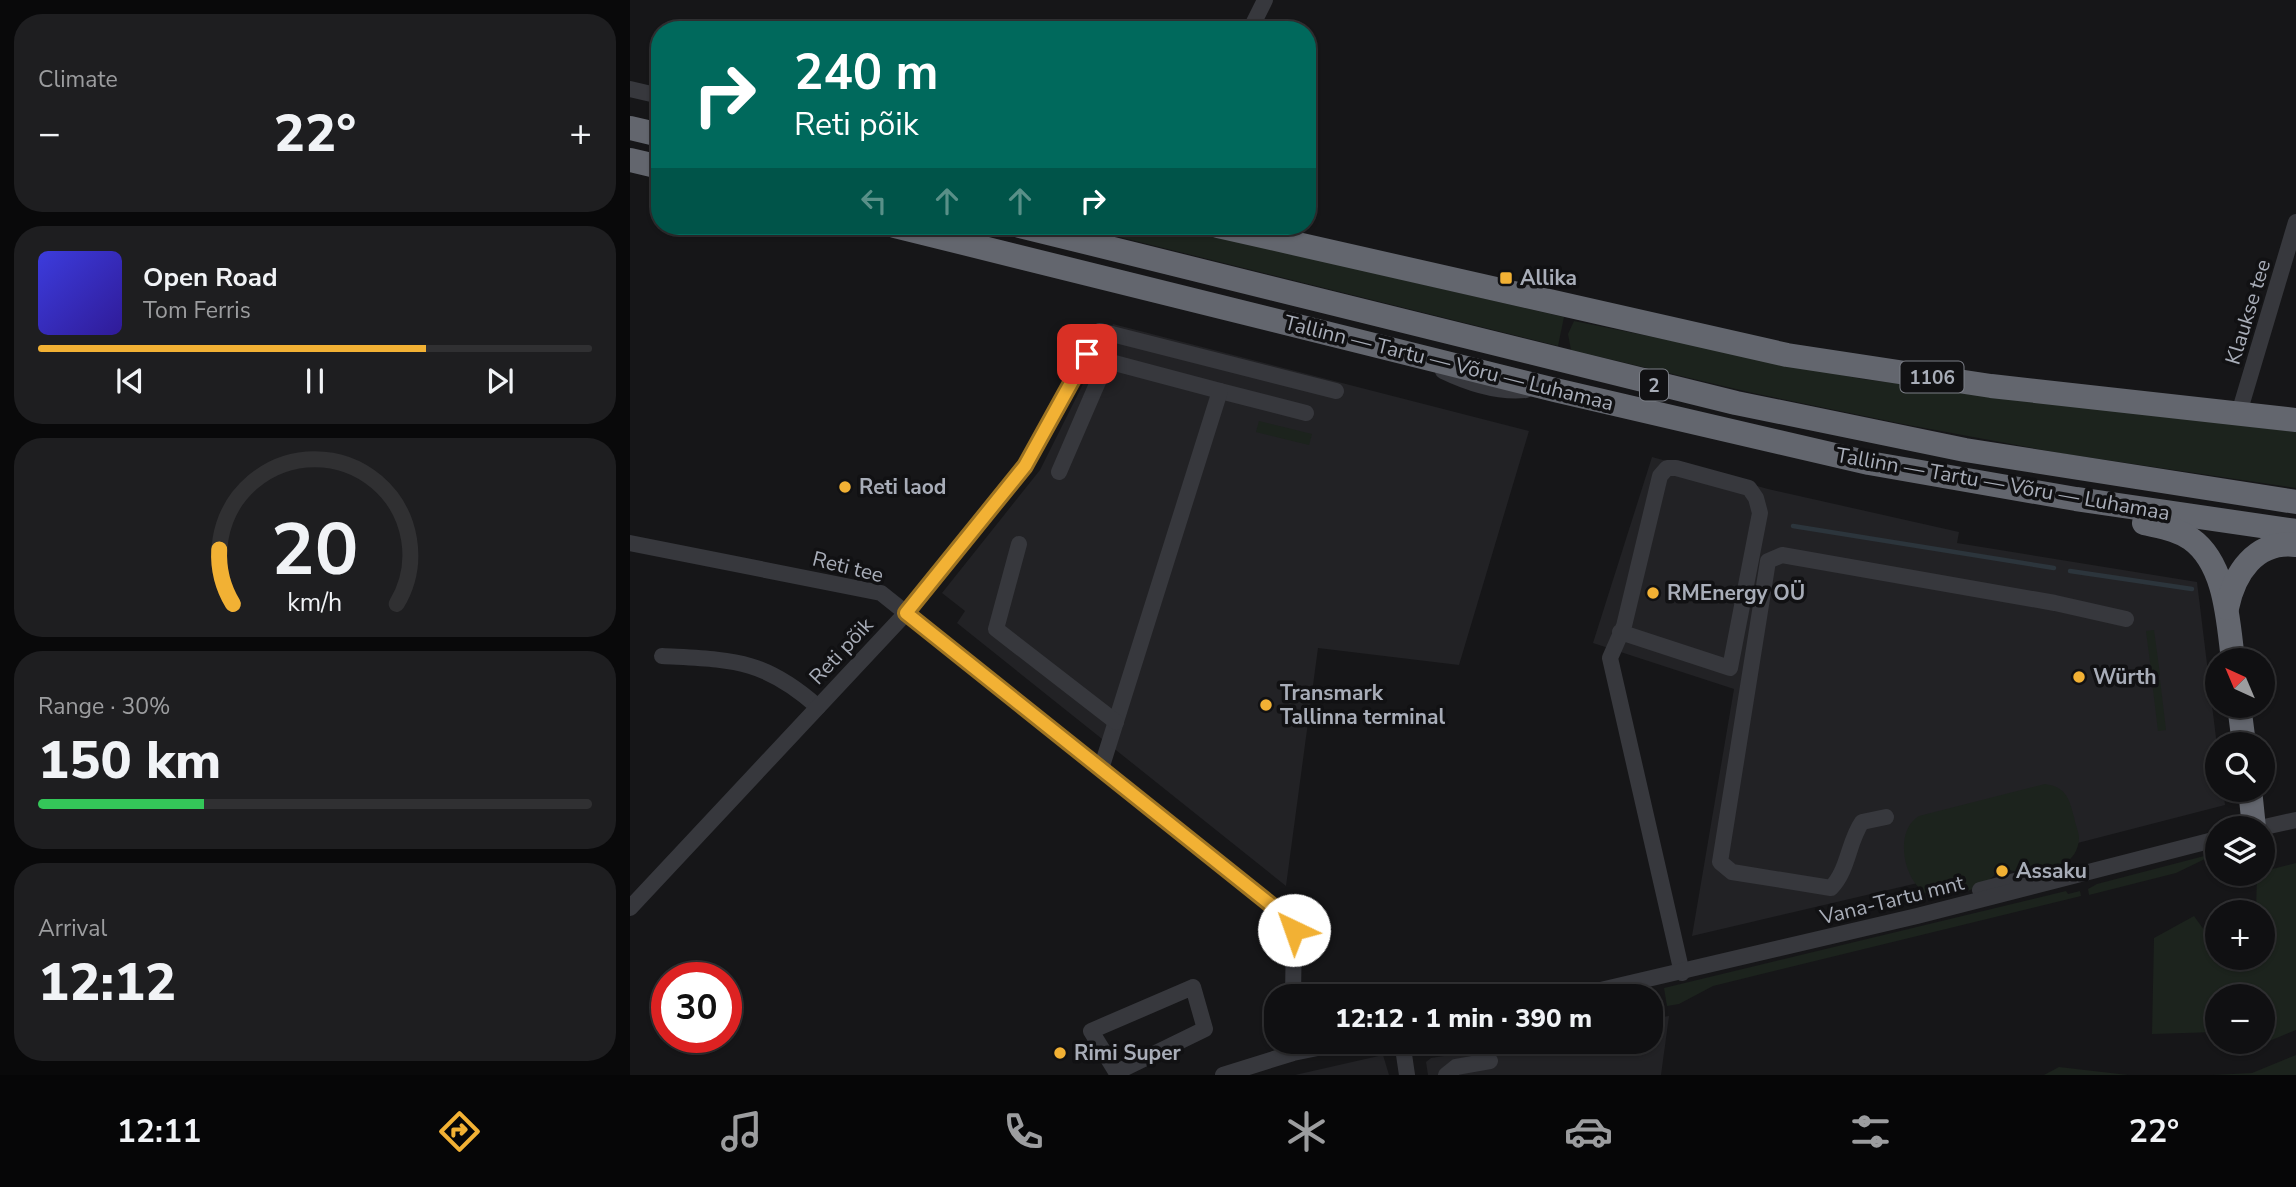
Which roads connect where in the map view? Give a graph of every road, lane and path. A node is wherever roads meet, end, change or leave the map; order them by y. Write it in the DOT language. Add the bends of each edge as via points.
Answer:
graph roads {
  1 [pos="1265,0"];
  2 [pos="1254,21"];
  3 [pos="630,89"];
  4 [pos="651,94"];
  5 [pos="630,128"];
  6 [pos="651,133"];
  7 [pos="630,160"];
  8 [pos="651,165"];
  9 [pos="2296,222"];
  10 [pos="931,235"];
  11 [pos="1056,235"];
  12 [pos="1257,235"];
  13 [pos="1204,358"];
  14 [pos="1195,384"];
  15 [pos="1220,391"];
  16 [pos="1336,391"];
  17 [pos="1306,413"];
  18 [pos="2239,413"];
  19 [pos="2296,420"];
  20 [pos="1059,472"];
  21 [pos="2076,499"];
  22 [pos="2296,502"];
  23 [pos="2296,531"];
  24 [pos="630,543"];
  25 [pos="1019,544"];
  26 [pos="2296,545"];
  27 [pos="2227,609"];
  28 [pos="906,613"];
  29 [pos="2126,619"];
  30 [pos="1620,632"];
  31 [pos="2232,648"];
  32 [pos="662,656"];
  33 [pos="818,707"];
  34 [pos="1116,722"];
  35 [pos="1101,769"];
  36 [pos="1885,817"];
  37 [pos="2296,820"];
  38 [pos="2275,825"];
  39 [pos="2205,842"];
  40 [pos="2178,849"];
  41 [pos="630,908"];
  42 [pos="1917,916"];
  43 [pos="1682,973"];
  44 [pos="1293,984"];
  45 [pos="1631,984"];
  46 [pos="1276,1054"];
  47 [pos="1403,1054"];
  48 [pos="1490,1061"];
  49 [pos="1118,1073"];
  50 [pos="1223,1075"];
  51 [pos="1405,1075"];
  52 [pos="1446,1075"];
  1 -- 2 [label="street"];
  3 -- 4 [label="street"];
  5 -- 6 [label="highway"];
  7 -- 8 [label="highway"];
  9 -- 18 [label="street, Klaukse tee"];
  10 -- 21 [label="highway, Tallinn — Tartu — Võru — Luhamaa / 2" via="1545,388 1870,463"];
  11 -- 22 [label="highway, Tallinn — Tartu — Võru — Luhamaa / 2" via="1749,406 1965,450"];
  12 -- 18 [label="highway, 1106" via="1787,355 1992,386"];
  13 -- 14 [label="street"];
  13 -- 16 [label="street"];
  13 -- 28 [label="street, Reti põik" via="1100,331 1025,466"];
  14 -- 15 [label="street"];
  14 -- 20 [label="street" via="1107,360"];
  15 -- 17 [label="street"];
  15 -- 34 [label="street"];
  18 -- 19 [label="highway, 1106"];
  21 -- 23 [label="highway, Tallinn — Tartu — Võru — Luhamaa / 2"];
  21 -- 27 [label="highway" via="2120,518 2174,529 2192,539 2214,568"];
  24 -- 28 [label="street, Reti tee" via="881,593"];
  25 -- 34 [label="street" via="996,629"];
  26 -- 27 [label="highway" via="2264,551 2240,570 2231,585"];
  27 -- 31 [label="highway"];
  28 -- 33 [label="street, Reti põik"];
  28 -- 35 [label="street, Reti tee"];
  29 -- 36 [label="street" via="1773,556 1768,561 1720,862 1732,872 1831,888 1840,879 1855,831 1862,822"];
  30 -- 30 [label="street" via="1660,476 1667,468 1749,488 1756,498 1759,523 1730,668"];
  30 -- 43 [label="street" via="1610,658"];
  32 -- 33 [label="street" via="713,657 765,669"];
  33 -- 41 [label="street, Reti põik"];
  34 -- 35 [label="street"];
  35 -- 44 [label="street, Reti tee" via="1285,916 1294,930"];
  37 -- 38 [label="street"];
  39 -- 40 [label="street, Vana-Tartu mnt"];
  40 -- 42 [label="street, Vana-Tartu mnt"];
  40 -- 42 [label="street" via="2145,867 2082,885"];
  42 -- 43 [label="street, Vana-Tartu mnt"];
  43 -- 45 [label="street, Vana-Tartu mnt"];
  46 -- 50 [label="street"];
  47 -- 51 [label="street"];
  48 -- 52 [label="street" via="1456,1067"];
  49 -- 49 [label="street" via="1091,1031 1193,987 1205,1029"];
}
